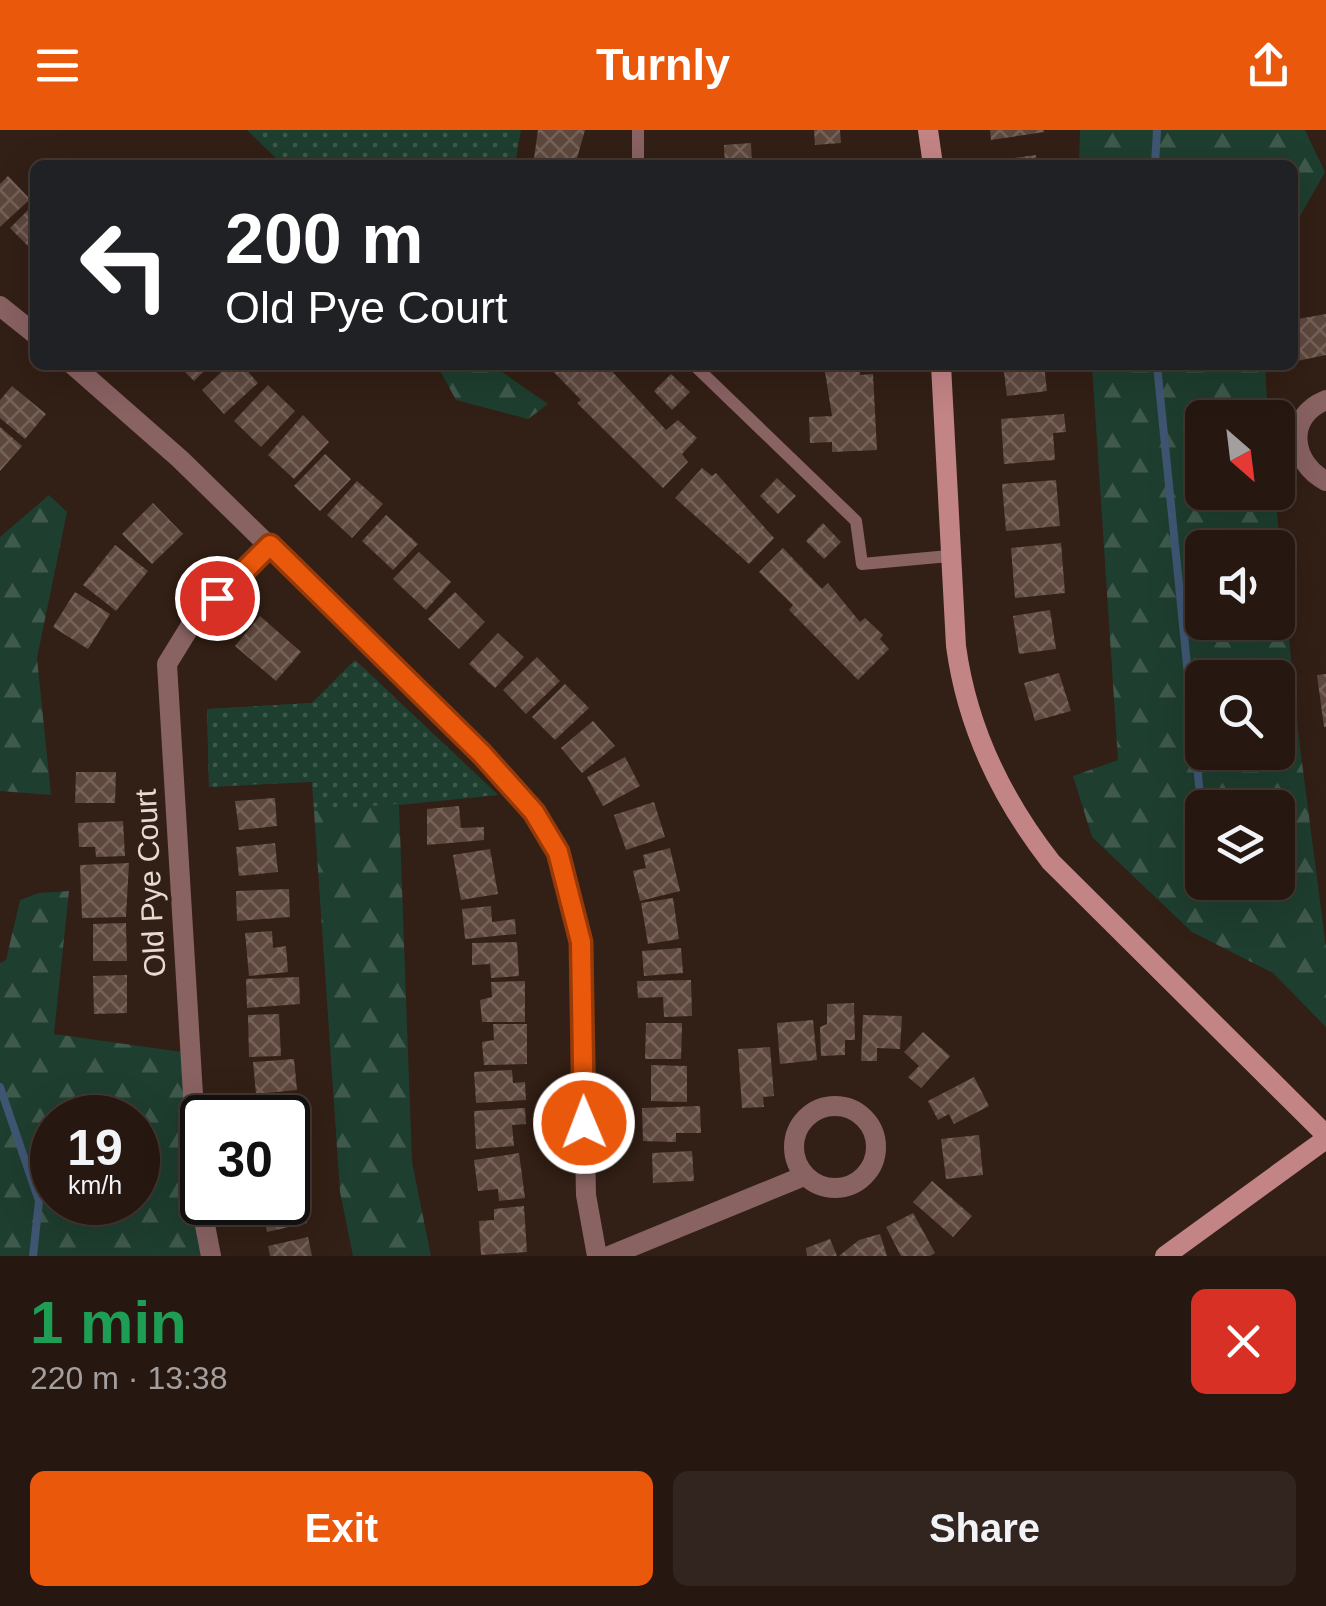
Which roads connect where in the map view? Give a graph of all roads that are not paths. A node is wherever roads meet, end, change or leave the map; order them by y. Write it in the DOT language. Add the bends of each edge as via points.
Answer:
graph roads {
  1 [pos="638,130"];
  2 [pos="928,130"];
  3 [pos="638,160"];
  4 [pos="932,160"];
  5 [pos="0,306"];
  6 [pos="30,330"];
  7 [pos="79,370"];
  8 [pos="699,370"];
  9 [pos="942,370"];
  10 [pos="1326,400"];
  11 [pos="1326,481"];
  12 [pos="270,545"];
  13 [pos="949,556"];
  14 [pos="1326,1137"];
  15 [pos="804,1176"];
  16 [pos="211,1256"];
  17 [pos="596,1256"];
  18 [pos="609,1256"];
  19 [pos="1165,1256"];
  1 -- 3 [label="lane"];
  2 -- 4 [label="street"];
  5 -- 6 [label="street"];
  7 -- 12 [label="street"];
  8 -- 13 [label="lane" via="856,521 862,564"];
  9 -- 13 [label="street"];
  10 -- 11 [label="street" via="1308,410 1296,436 1303,464"];
  12 -- 16 [label="street, Old Pye Court" via="191,625 167,664 199,1194"];
  12 -- 17 [label="street" via="482,754 534,812 558,852 581,942 586,1195"];
  13 -- 14 [label="street" via="961,684 994,773 1024,827 1081,894"];
  14 -- 19 [label="street"];
  15 -- 15 [label="street" via="793,1144 804,1119 840,1106 864,1117 876,1141 862,1178 837,1188"];
  15 -- 18 [label="street"];
}
